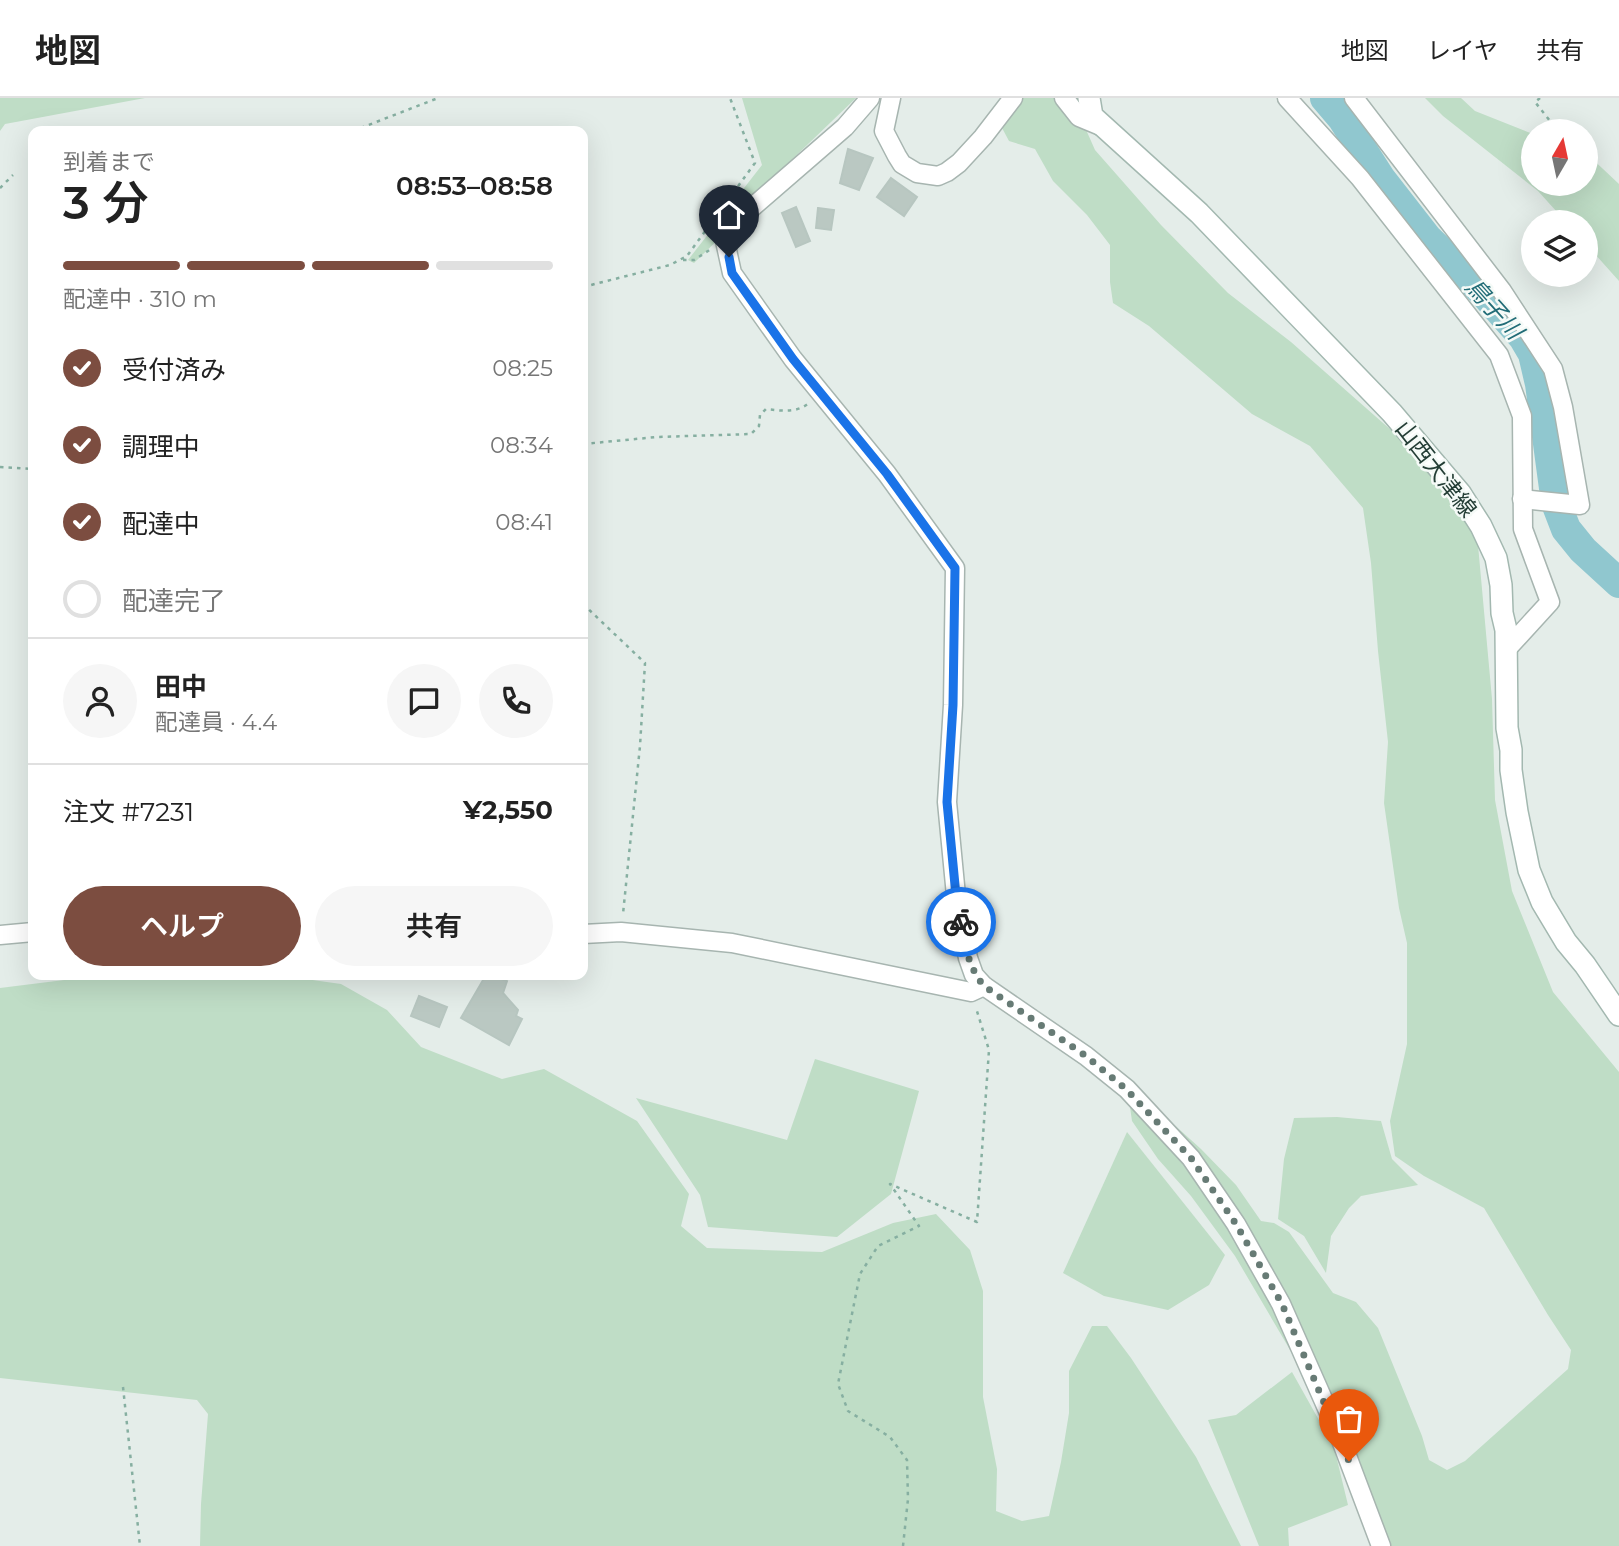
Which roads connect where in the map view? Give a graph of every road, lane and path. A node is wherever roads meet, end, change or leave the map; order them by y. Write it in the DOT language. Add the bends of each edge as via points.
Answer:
graph roads {
  1 [pos="438,98"];
  2 [pos="730,98"];
  3 [pos="870,98"];
  4 [pos="891,98"];
  5 [pos="1013,98"];
  6 [pos="1064,98"];
  7 [pos="1089,98"];
  8 [pos="1287,98"];
  9 [pos="1354,98"];
  10 [pos="1540,98"];
  11 [pos="1548,119"];
  12 [pos="366,126"];
  13 [pos="1106,128"];
  14 [pos="13,174"];
  15 [pos="0,188"];
  16 [pos="725,241"];
  17 [pos="679,260"];
  18 [pos="588,286"];
  19 [pos="821,393"];
  20 [pos="588,444"];
  21 [pos="0,467"];
  22 [pos="28,469"];
  23 [pos="1525,499"];
  24 [pos="588,609"];
  25 [pos="1506,650"];
  26 [pos="28,932"];
  27 [pos="621,932"];
  28 [pos="588,934"];
  29 [pos="0,935"];
  30 [pos="977,989"];
  31 [pos="1619,1016"];
  32 [pos="122,1387"];
  33 [pos="141,1546"];
  34 [pos="903,1546"];
  35 [pos="1381,1546"];
  1 -- 12 [label="path"];
  2 -- 17 [label="path" via="755,163 687,256"];
  3 -- 16 [label="street" via="845,127 748,211"];
  4 -- 5 [label="street" via="884,131 897,156 917,173 938,176 959,163 984,137"];
  6 -- 13 [label="street" via="1079,117"];
  7 -- 13 [label="main road, 山西大津線" via="1092,116"];
  8 -- 23 [label="street" via="1360,178 1499,355 1522,416"];
  9 -- 23 [label="street" via="1502,292 1553,369 1580,505"];
  10 -- 11 [label="path" via="1535,102"];
  13 -- 25 [label="main road, 山西大津線" via="1270,285 1392,413 1460,493 1496,558"];
  14 -- 15 [label="path"];
  16 -- 17 [label="path" via="694,260"];
  16 -- 19 [label="street" via="732,273"];
  17 -- 18 [label="path"];
  19 -- 20 [label="path" via="803,408 785,412 766,409 751,433"];
  19 -- 30 [label="street" via="955,568 947,802 960,919"];
  21 -- 22 [label="path"];
  23 -- 25 [label="street" via="1522,529 1550,602"];
  24 -- 27 [label="path" via="645,663"];
  25 -- 31 [label="main road, 山西大津線" via="1511,770 1529,870 1566,942"];
  26 -- 29 [label="street"];
  27 -- 28 [label="street"];
  27 -- 30 [label="street" via="732,943"];
  30 -- 34 [label="path" via="989,1050 977,1222 890,1184 919,1226 878,1246 860,1275 838,1384 848,1412 890,1437 907,1460"];
  30 -- 35 [label="street" via="1086,1056 1127,1090 1191,1158 1282,1304"];
  32 -- 33 [label="path"];
}
